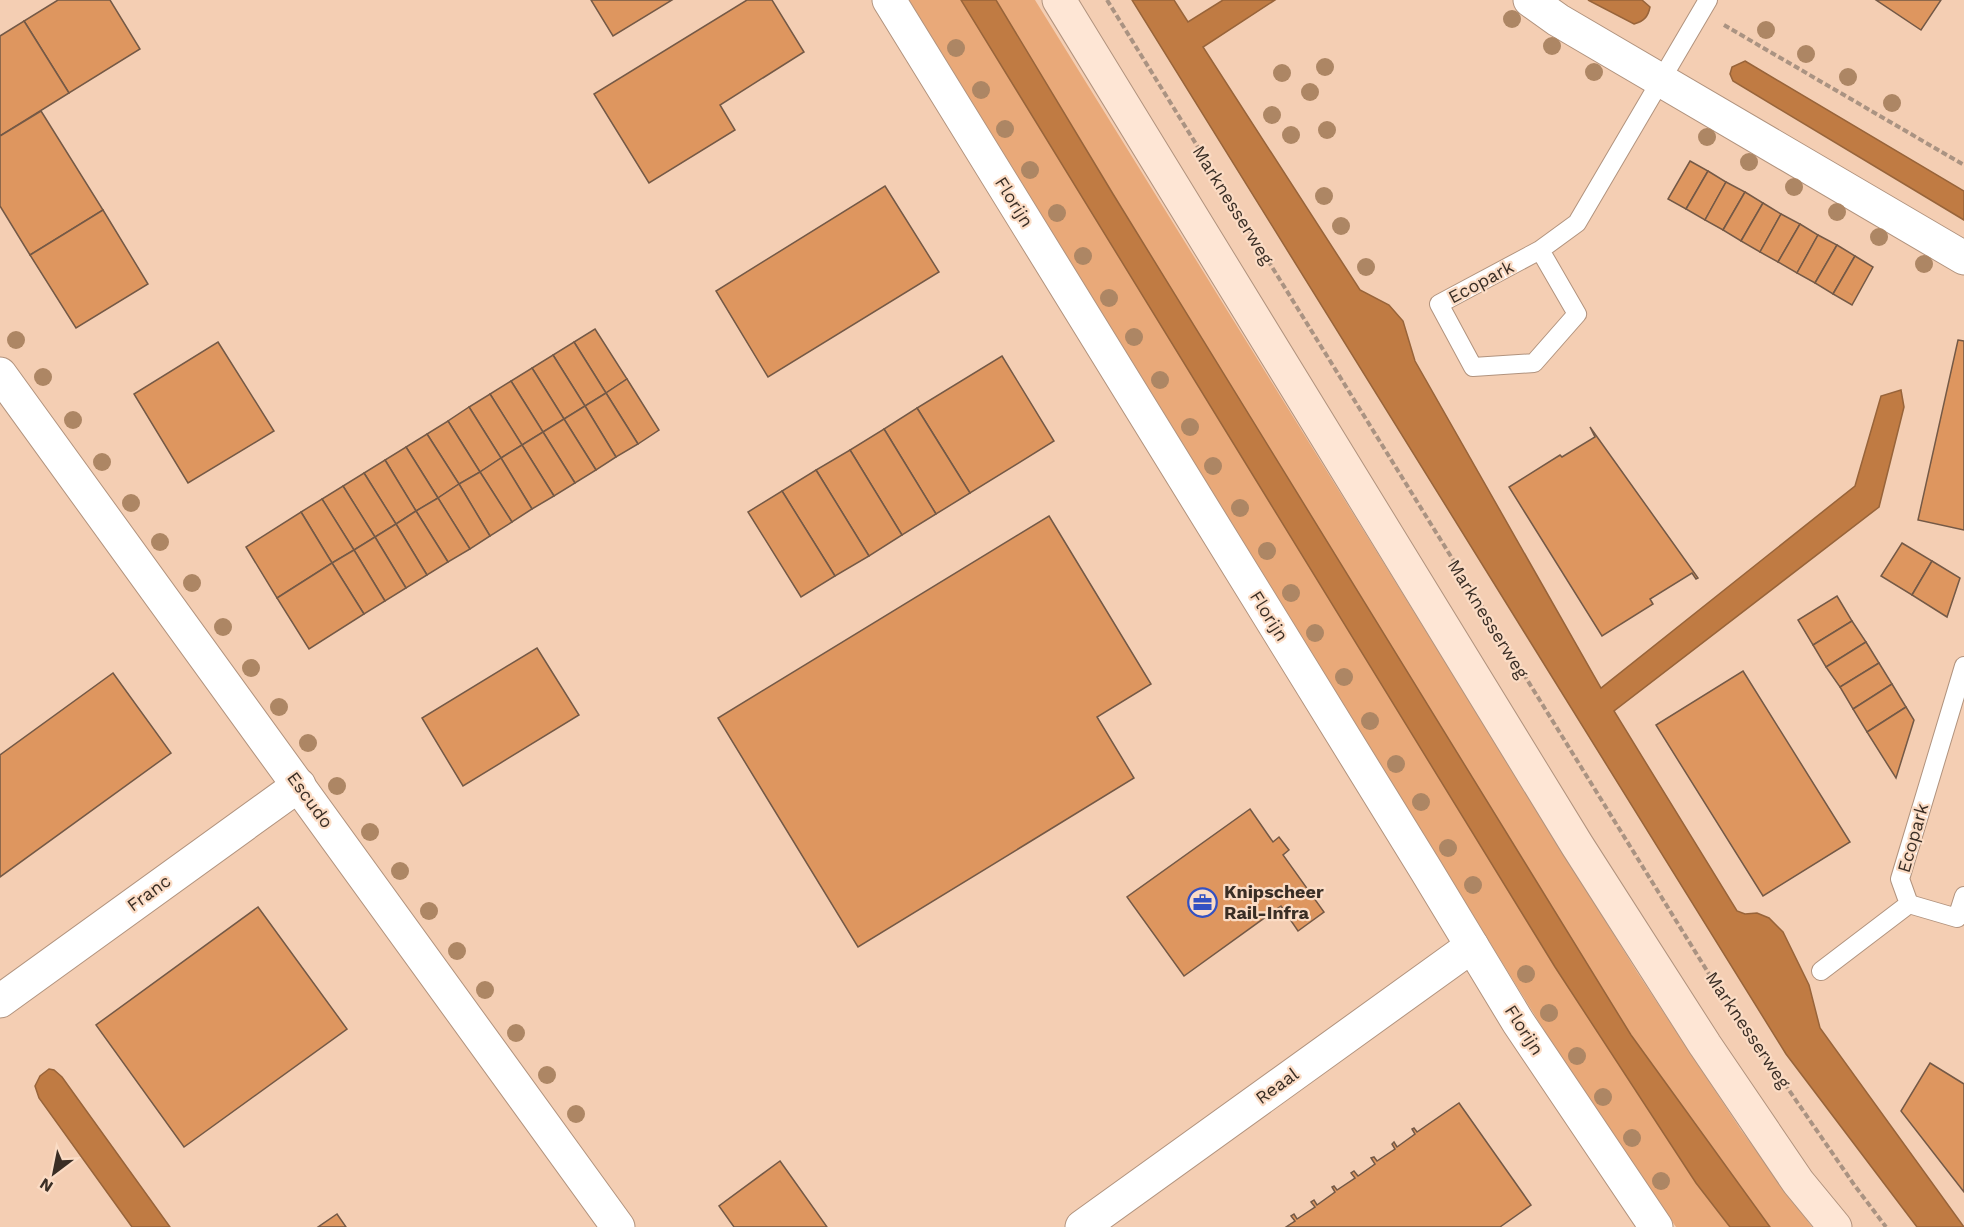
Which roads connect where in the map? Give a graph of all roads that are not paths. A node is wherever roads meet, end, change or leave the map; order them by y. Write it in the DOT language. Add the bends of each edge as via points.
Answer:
graph roads {
  1 [pos="889,0"];
  2 [pos="1059,0"];
  3 [pos="1530,0"];
  4 [pos="1705,6"];
  5 [pos="1661,80"];
  6 [pos="1540,250"];
  7 [pos="1964,258"];
  8 [pos="0,374"];
  9 [pos="1964,666"];
  10 [pos="299,785"];
  11 [pos="1964,896"];
  12 [pos="1909,903"];
  13 [pos="1472,946"];
  14 [pos="1821,971"];
  15 [pos="0,1001"];
  16 [pos="618,1227"];
  17 [pos="1082,1227"];
  18 [pos="1656,1227"];
  19 [pos="1835,1227"];
  1 -- 13 [label="street, Florijn"];
  2 -- 19 [label="main road" via="1577,845 1711,1054 1798,1182"];
  3 -- 5 [label="street"];
  4 -- 5 [label="lane, Ecopark"];
  5 -- 6 [label="lane, Ecopark" via="1577,223"];
  5 -- 7 [label="street"];
  6 -- 6 [label="lane, Ecopark" via="1439,304 1473,367 1534,363 1577,314"];
  8 -- 10 [label="street, Escudo"];
  9 -- 12 [label="lane, Ecopark" via="1900,879"];
  10 -- 15 [label="street, Franc"];
  10 -- 16 [label="street, Escudo"];
  11 -- 12 [label="lane" via="1957,918"];
  12 -- 14 [label="lane"];
  13 -- 17 [label="street, Reaal"];
  13 -- 18 [label="street, Florijn" via="1518,1022"];
}
